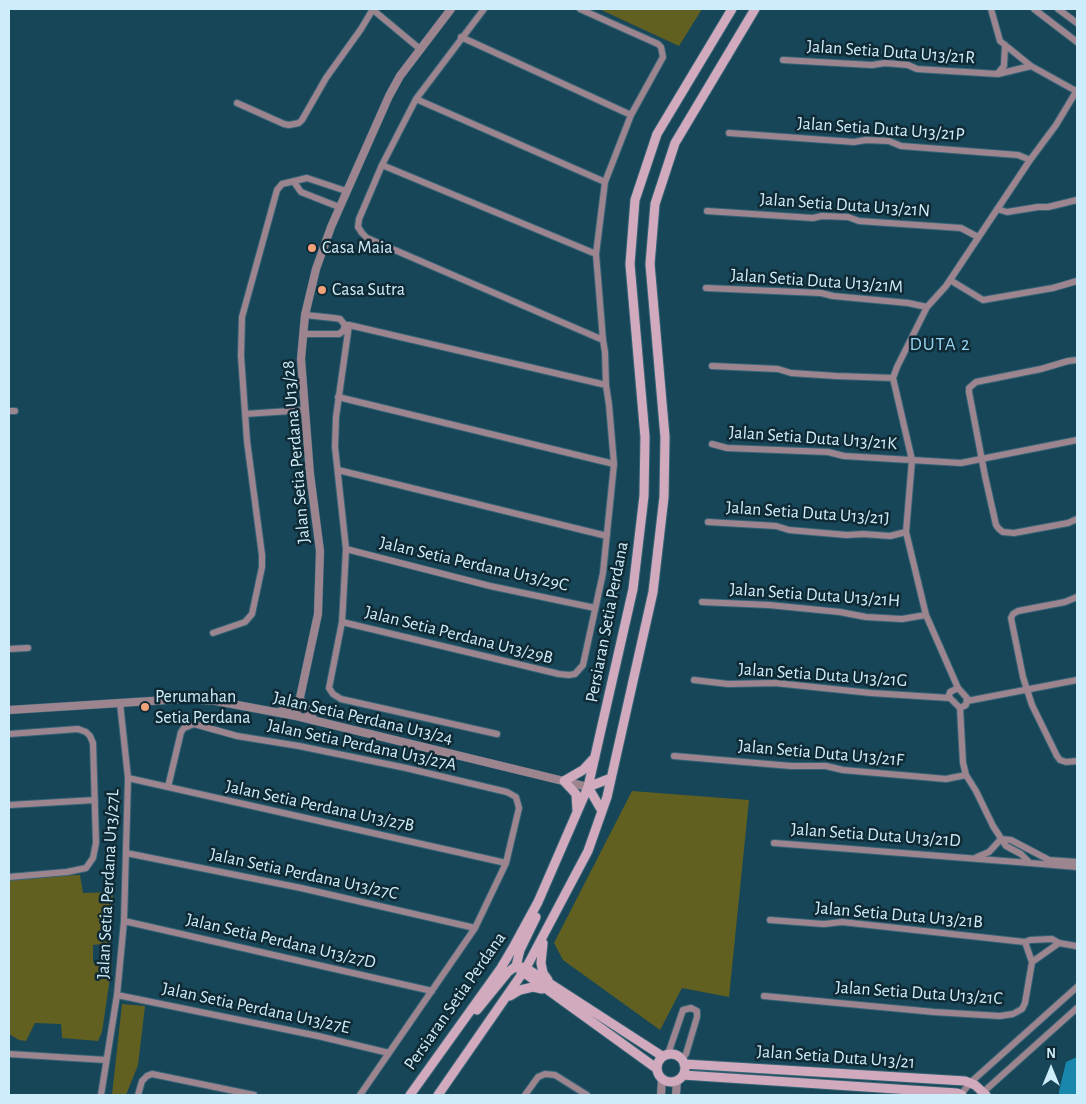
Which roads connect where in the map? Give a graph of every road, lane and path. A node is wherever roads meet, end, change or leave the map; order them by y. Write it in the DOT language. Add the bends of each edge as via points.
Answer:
graph roads {
  1 [pos="372,9"];
  2 [pos="451,9"];
  3 [pos="484,9"];
  4 [pos="580,9"];
  5 [pos="732,9"];
  6 [pos="755,9"];
  7 [pos="991,9"];
  8 [pos="1034,9"];
  9 [pos="1058,9"];
  10 [pos="1077,24"];
  11 [pos="462,38"];
  12 [pos="1077,42"];
  13 [pos="1005,45"];
  14 [pos="420,48"];
  15 [pos="783,60"];
  16 [pos="1031,66"];
  17 [pos="998,74"];
  18 [pos="1077,91"];
  19 [pos="416,99"];
  20 [pos="238,103"];
  21 [pos="631,115"];
  22 [pos="729,133"];
  23 [pos="1030,160"];
  24 [pos="382,165"];
  25 [pos="294,182"];
  26 [pos="605,182"];
  27 [pos="346,191"];
  28 [pos="1077,200"];
  29 [pos="339,207"];
  30 [pos="997,209"];
  31 [pos="707,211"];
  32 [pos="978,238"];
  33 [pos="596,254"];
  34 [pos="950,280"];
  35 [pos="1077,281"];
  36 [pos="706,288"];
  37 [pos="927,307"];
  38 [pos="305,315"];
  39 [pos="347,325"];
  40 [pos="303,334"];
  41 [pos="603,340"];
  42 [pos="1077,360"];
  43 [pos="712,366"];
  44 [pos="893,378"];
  45 [pos="606,385"];
  46 [pos="338,397"];
  47 [pos="305,410"];
  48 [pos="245,414"];
  49 [pos="1077,440"];
  50 [pos="712,444"];
  51 [pos="982,459"];
  52 [pos="912,460"];
  53 [pos="614,464"];
  54 [pos="338,470"];
  55 [pos="1077,519"];
  56 [pos="708,522"];
  57 [pos="906,532"];
  58 [pos="608,536"];
  59 [pos="346,549"];
  60 [pos="1077,597"];
  61 [pos="702,602"];
  62 [pos="595,608"];
  63 [pos="926,615"];
  64 [pos="342,622"];
  65 [pos="213,633"];
  66 [pos="9,648"];
  67 [pos="28,648"];
  68 [pos="694,680"];
  69 [pos="1077,680"];
  70 [pos="958,688"];
  71 [pos="1025,689"];
  72 [pos="950,698"];
  73 [pos="300,699"];
  74 [pos="967,701"];
  75 [pos="120,703"];
  76 [pos="960,708"];
  77 [pos="9,710"];
  78 [pos="277,712"];
  79 [pos="296,716"];
  80 [pos="314,720"];
  81 [pos="9,734"];
  82 [pos="497,734"];
  83 [pos="674,756"];
  84 [pos="595,757"];
  85 [pos="1077,761"];
  86 [pos="966,775"];
  87 [pos="128,778"];
  88 [pos="611,778"];
  89 [pos="564,781"];
  90 [pos="168,787"];
  91 [pos="588,787"];
  92 [pos="95,800"];
  93 [pos="9,805"];
  94 [pos="602,811"];
  95 [pos="577,813"];
  96 [pos="1001,839"];
  97 [pos="774,843"];
  98 [pos="126,853"];
  99 [pos="976,858"];
  100 [pos="1077,862"];
  101 [pos="506,863"];
  102 [pos="1030,863"];
  103 [pos="1077,867"];
  104 [pos="9,877"];
  105 [pos="548,880"];
  106 [pos="770,920"];
  107 [pos="124,921"];
  108 [pos="475,928"];
  109 [pos="544,936"];
  110 [pos="1025,942"];
  111 [pos="1059,943"];
  112 [pos="1077,944"];
  113 [pos="1077,953"];
  114 [pos="1032,962"];
  115 [pos="516,966"];
  116 [pos="525,970"];
  117 [pos="549,987"];
  118 [pos="1077,987"];
  119 [pos="432,991"];
  120 [pos="117,994"];
  121 [pos="764,996"];
  122 [pos="504,1001"];
  123 [pos="1077,1008"];
  124 [pos="460,1024"];
  125 [pos="389,1053"];
  126 [pos="9,1054"];
  127 [pos="665,1055"];
  128 [pos="106,1060"];
  129 [pos="683,1061"];
  130 [pos="656,1068"];
  131 [pos="662,1078"];
  132 [pos="680,1078"];
  133 [pos="971,1082"];
  134 [pos="983,1094"];
  135 [pos="101,1095"];
  136 [pos="138,1095"];
  137 [pos="254,1095"];
  138 [pos="360,1095"];
  139 [pos="410,1095"];
  140 [pos="438,1095"];
  141 [pos="526,1095"];
  142 [pos="587,1095"];
  143 [pos="661,1095"];
  144 [pos="676,1095"];
  145 [pos="962,1095"];
  1 -- 14 [label="street"];
  1 -- 20 [label="street" via="298,123 284,124"];
  2 -- 14 [label="street, Jalan Setia Perdana U13/28"];
  3 -- 11 [label="street"];
  4 -- 21 [label="street" via="661,47 662,62"];
  5 -- 84 [label="main road, Persiaran Setia Perdana" via="657,134 635,200 630,264 645,437 644,496 633,589"];
  6 -- 88 [label="main road, Persiaran Setia Perdana" via="675,143 655,204 650,264 665,437 664,497 653,592"];
  7 -- 13 [label="street" via="1000,41"];
  8 -- 12 [label="street"];
  9 -- 10 [label="street"];
  11 -- 19 [label="street"];
  11 -- 21 [label="street"];
  13 -- 16 [label="street"];
  13 -- 17 [label="street, Jalan Setia Duta U13/21R" via="1004,66"];
  14 -- 27 [label="street, Jalan Setia Perdana U13/28" via="389,96"];
  15 -- 17 [label="street, Jalan Setia Duta U13/21R" via="872,66 885,63"];
  16 -- 17 [label="street, Jalan Setia Duta U13/21R"];
  16 -- 18 [label="street"];
  18 -- 23 [label="street"];
  19 -- 24 [label="street"];
  19 -- 26 [label="street"];
  21 -- 26 [label="street"];
  22 -- 23 [label="street, Jalan Setia Duta U13/21P" via="854,142 889,141 901,146 1018,155"];
  23 -- 30 [label="street"];
  24 -- 33 [label="street"];
  24 -- 41 [label="street" via="359,219 358,227 367,238"];
  25 -- 27 [label="street" via="307,178"];
  25 -- 29 [label="street" via="301,192"];
  25 -- 48 [label="street" via="282,184 277,190 242,317"];
  26 -- 33 [label="street"];
  27 -- 29 [label="street, Jalan Setia Perdana U13/28"];
  28 -- 30 [label="street" via="1007,212"];
  29 -- 38 [label="street, Jalan Setia Perdana U13/28" via="316,269"];
  30 -- 32 [label="street"];
  31 -- 32 [label="street, Jalan Setia Duta U13/21N" via="848,217 859,221 961,228"];
  32 -- 34 [label="street"];
  33 -- 41 [label="street"];
  34 -- 35 [label="street" via="983,300"];
  34 -- 37 [label="street"];
  36 -- 37 [label="street, Jalan Setia Duta U13/21M" via="813,292"];
  37 -- 44 [label="street"];
  38 -- 39 [label="street" via="340,319"];
  38 -- 40 [label="street, Jalan Setia Perdana U13/28"];
  39 -- 40 [label="street" via="339,334"];
  39 -- 45 [label="street"];
  39 -- 46 [label="street"];
  40 -- 47 [label="street, Jalan Setia Perdana U13/28" via="301,359"];
  41 -- 45 [label="street"];
  42 -- 51 [label="street" via="972,384 969,392"];
  43 -- 44 [label="street"];
  44 -- 52 [label="street"];
  45 -- 53 [label="street"];
  46 -- 53 [label="street"];
  46 -- 54 [label="street" via="335,447"];
  47 -- 48 [label="street"];
  47 -- 73 [label="street, Jalan Setia Perdana U13/28" via="320,551 318,614"];
  48 -- 65 [label="street" via="262,567 252,614 245,622"];
  49 -- 51 [label="street, Jalan Setia Duta U13/21K"];
  50 -- 52 [label="street, Jalan Setia Duta U13/21K" via="727,448 819,451 844,456"];
  51 -- 52 [label="street, Jalan Setia Duta U13/21K" via="961,463"];
  51 -- 55 [label="street" via="998,530 1014,533"];
  52 -- 57 [label="street"];
  53 -- 58 [label="street"];
  54 -- 58 [label="street"];
  54 -- 59 [label="street"];
  56 -- 57 [label="street, Jalan Setia Duta U13/21J" via="847,535 890,536"];
  57 -- 63 [label="street"];
  58 -- 62 [label="street"];
  59 -- 62 [label="street, Jalan Setia Perdana U13/29C" via="490,586"];
  59 -- 64 [label="street"];
  60 -- 71 [label="street" via="1013,614 1012,625"];
  61 -- 63 [label="street, Jalan Setia Duta U13/21H" via="769,605 866,617 902,619"];
  62 -- 64 [label="street, Jalan Setia Perdana U13/29B" via="583,665 569,676"];
  63 -- 70 [label="street"];
  64 -- 82 [label="street" via="329,688 333,694 341,699"];
  66 -- 67 [label="street"];
  68 -- 72 [label="street, Jalan Setia Duta U13/21G" via="728,684 775,683 871,694"];
  69 -- 71 [label="street"];
  70 -- 72 [label="street" via="950,692"];
  70 -- 74 [label="street"];
  71 -- 74 [label="street"];
  71 -- 85 [label="street" via="1057,756 1066,762"];
  72 -- 76 [label="street"];
  73 -- 78 [label="street"];
  73 -- 79 [label="street, Jalan Setia Perdana U13/28"];
  73 -- 80 [label="street"];
  74 -- 76 [label="street"];
  75 -- 77 [label="street, Jalan Setia Perdana U13/24"];
  75 -- 78 [label="street, Jalan Setia Perdana U13/24" via="183,699 216,701"];
  75 -- 87 [label="street, Jalan Setia Perdana U13/27L"];
  76 -- 86 [label="street"];
  78 -- 79 [label="street, Jalan Setia Perdana U13/24"];
  79 -- 80 [label="street, Jalan Setia Perdana U13/24"];
  80 -- 89 [label="street, Jalan Setia Perdana U13/24"];
  81 -- 92 [label="street" via="86,732 93,743"];
  83 -- 86 [label="street, Jalan Setia Duta U13/21F" via="826,766 946,779"];
  84 -- 89 [label="main road" via="583,770"];
  84 -- 91 [label="main road, Persiaran Setia Perdana"];
  86 -- 96 [label="street"];
  87 -- 90 [label="street, Jalan Setia Perdana U13/27B"];
  87 -- 98 [label="street, Jalan Setia Perdana U13/27L"];
  88 -- 91 [label="main road"];
  88 -- 94 [label="main road, Persiaran Setia Perdana"];
  89 -- 91 [label="street, Jalan Setia Perdana U13/24"];
  89 -- 95 [label="main road" via="576,794"];
  90 -- 101 [label="street, Jalan Setia Perdana U13/27B"];
  90 -- 101 [label="street, Jalan Setia Perdana U13/27A" via="182,732 194,724 237,736 299,746 507,792 516,797 519,808"];
  91 -- 94 [label="main road"];
  91 -- 95 [label="main road, Persiaran Setia Perdana"];
  92 -- 93 [label="street"];
  92 -- 104 [label="street" via="96,843 93,858 86,868"];
  94 -- 109 [label="main road, Persiaran Setia Perdana" via="588,851"];
  95 -- 105 [label="main road, Persiaran Setia Perdana"];
  96 -- 99 [label="street" via="989,852"];
  96 -- 100 [label="street" via="1011,840 1049,860"];
  96 -- 102 [label="street"];
  97 -- 99 [label="street, Jalan Setia Duta U13/21D"];
  98 -- 107 [label="street, Jalan Setia Perdana U13/27L"];
  98 -- 108 [label="street, Jalan Setia Perdana U13/27C" via="301,888"];
  99 -- 102 [label="street, Jalan Setia Duta U13/21D"];
  101 -- 108 [label="street"];
  102 -- 103 [label="street, Jalan Setia Duta U13/21D"];
  105 -- 115 [label="main road" via="539,913 520,950"];
  105 -- 124 [label="main road, Persiaran Setia Perdana" via="501,968"];
  106 -- 110 [label="street, Jalan Setia Duta U13/21B" via="842,922"];
  107 -- 119 [label="street, Jalan Setia Perdana U13/27D"];
  107 -- 120 [label="street, Jalan Setia Perdana U13/27L"];
  108 -- 119 [label="street"];
  109 -- 116 [label="main road, Persiaran Setia Perdana"];
  109 -- 117 [label="main road" via="541,963"];
  110 -- 111 [label="street, Jalan Setia Duta U13/21B" via="1052,939"];
  110 -- 114 [label="street"];
  111 -- 112 [label="street, Jalan Setia Duta U13/21B"];
  111 -- 114 [label="street"];
  112 -- 113 [label="street"];
  114 -- 121 [label="street, Jalan Setia Duta U13/21C" via="1022,1009 1000,1016"];
  115 -- 116 [label="main road"];
  115 -- 124 [label="main road" via="478,1010"];
  116 -- 117 [label="main road"];
  116 -- 122 [label="main road, Persiaran Setia Perdana"];
  117 -- 122 [label="main road" via="520,990"];
  117 -- 127 [label="main road"];
  117 -- 130 [label="main road"];
  118 -- 133 [label="street"];
  119 -- 125 [label="street"];
  120 -- 125 [label="street, Jalan Setia Perdana U13/27E"];
  120 -- 128 [label="street, Jalan Setia Perdana U13/27L"];
  122 -- 140 [label="main road, Persiaran Setia Perdana"];
  123 -- 134 [label="street"];
  124 -- 139 [label="main road, Persiaran Setia Perdana"];
  125 -- 138 [label="street"];
  126 -- 128 [label="street"];
  127 -- 129 [label="main road" via="675,1054"];
  127 -- 129 [label="street" via="683,1010 690,1008 697,1011 697,1017"];
  127 -- 130 [label="main road"];
  128 -- 135 [label="street, Jalan Setia Perdana U13/27L"];
  129 -- 132 [label="main road"];
  129 -- 133 [label="main road, Jalan Setia Duta U13/21"];
  130 -- 131 [label="main road"];
  131 -- 132 [label="main road" via="669,1082"];
  131 -- 143 [label="street"];
  132 -- 144 [label="street"];
  132 -- 145 [label="main road, Jalan Setia Duta U13/21"];
  133 -- 134 [label="main road"];
  133 -- 145 [label="street"];
  136 -- 137 [label="street" via="147,1076 157,1074"];
  141 -- 142 [label="street" via="538,1077 545,1074 555,1076"];
}
